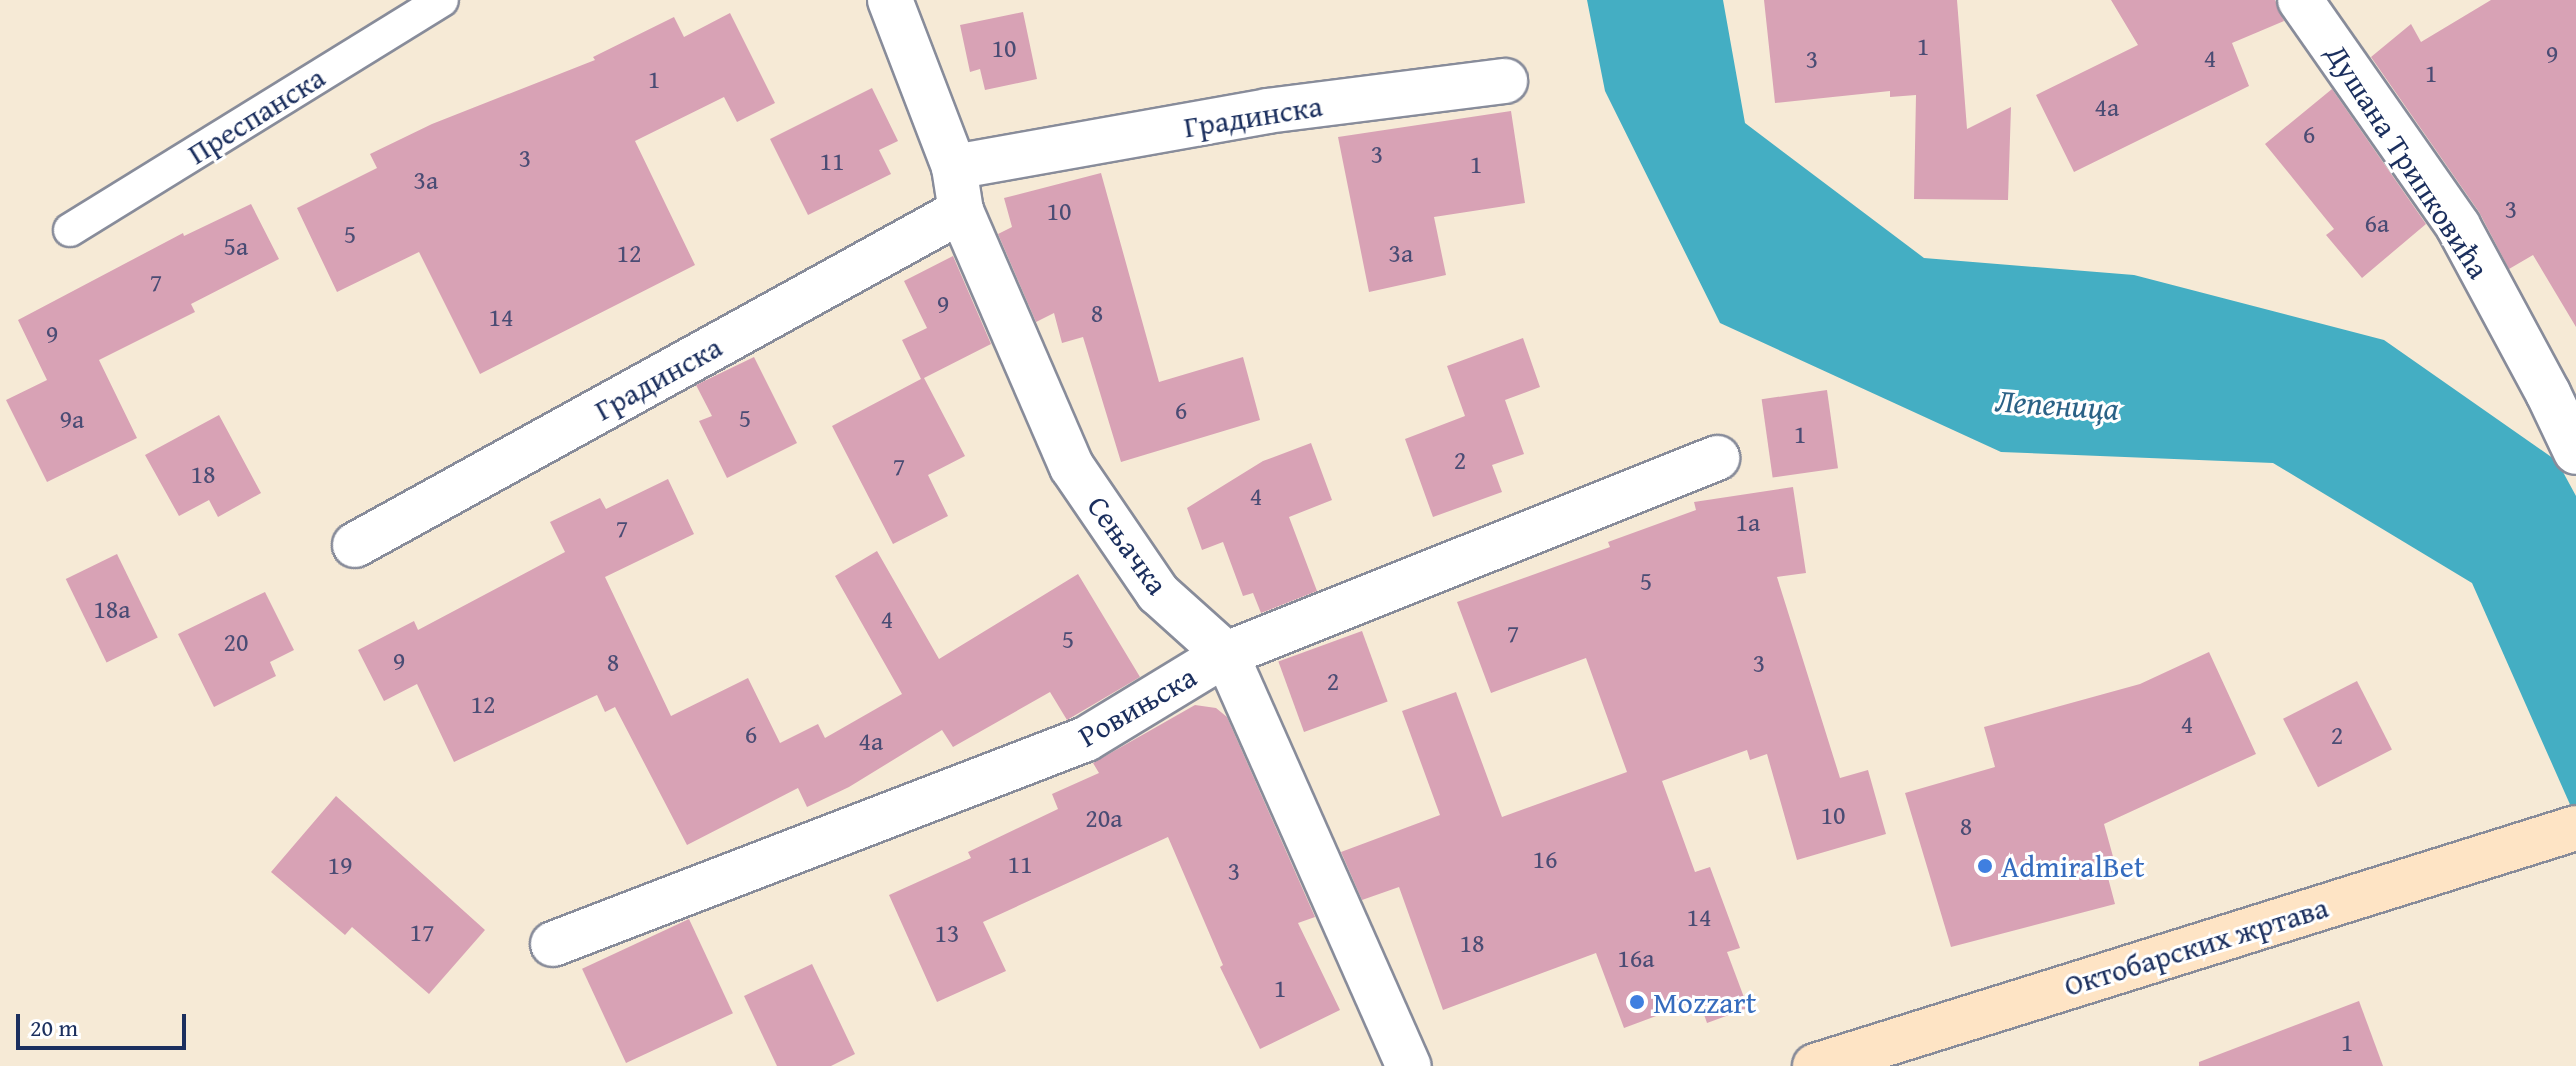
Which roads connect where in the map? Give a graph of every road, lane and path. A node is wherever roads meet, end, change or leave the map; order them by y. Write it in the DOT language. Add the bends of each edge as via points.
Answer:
graph roads {
  1 [pos="442,0"];
  2 [pos="890,0"];
  3 [pos="2300,0"];
  4 [pos="1505,81"];
  5 [pos="954,167"];
  6 [pos="961,211"];
  7 [pos="70,230"];
  8 [pos="2576,452"];
  9 [pos="1717,458"];
  10 [pos="355,545"];
  11 [pos="1226,654"];
  12 [pos="2557,833"];
  13 [pos="553,944"];
  14 [pos="1409,1066"];
  15 [pos="1815,1066"];
  1 -- 7 [label="lane, Преспанска"];
  2 -- 5 [label="street, Сењачка"];
  3 -- 8 [label="street, Душана Трипковића" via="2458,226"];
  4 -- 5 [label="street, Градинска" via="1267,111"];
  5 -- 6 [label="street, Сењачка"];
  6 -- 10 [label="street, Градинска"];
  6 -- 11 [label="street, Сењачка" via="1072,467 1158,593"];
  9 -- 11 [label="street, Ровињска"];
  11 -- 13 [label="street, Ровињска" via="1086,739"];
  11 -- 14 [label="street, Сењачка"];
  12 -- 15 [label="street, Октобарских жртава"];
}
